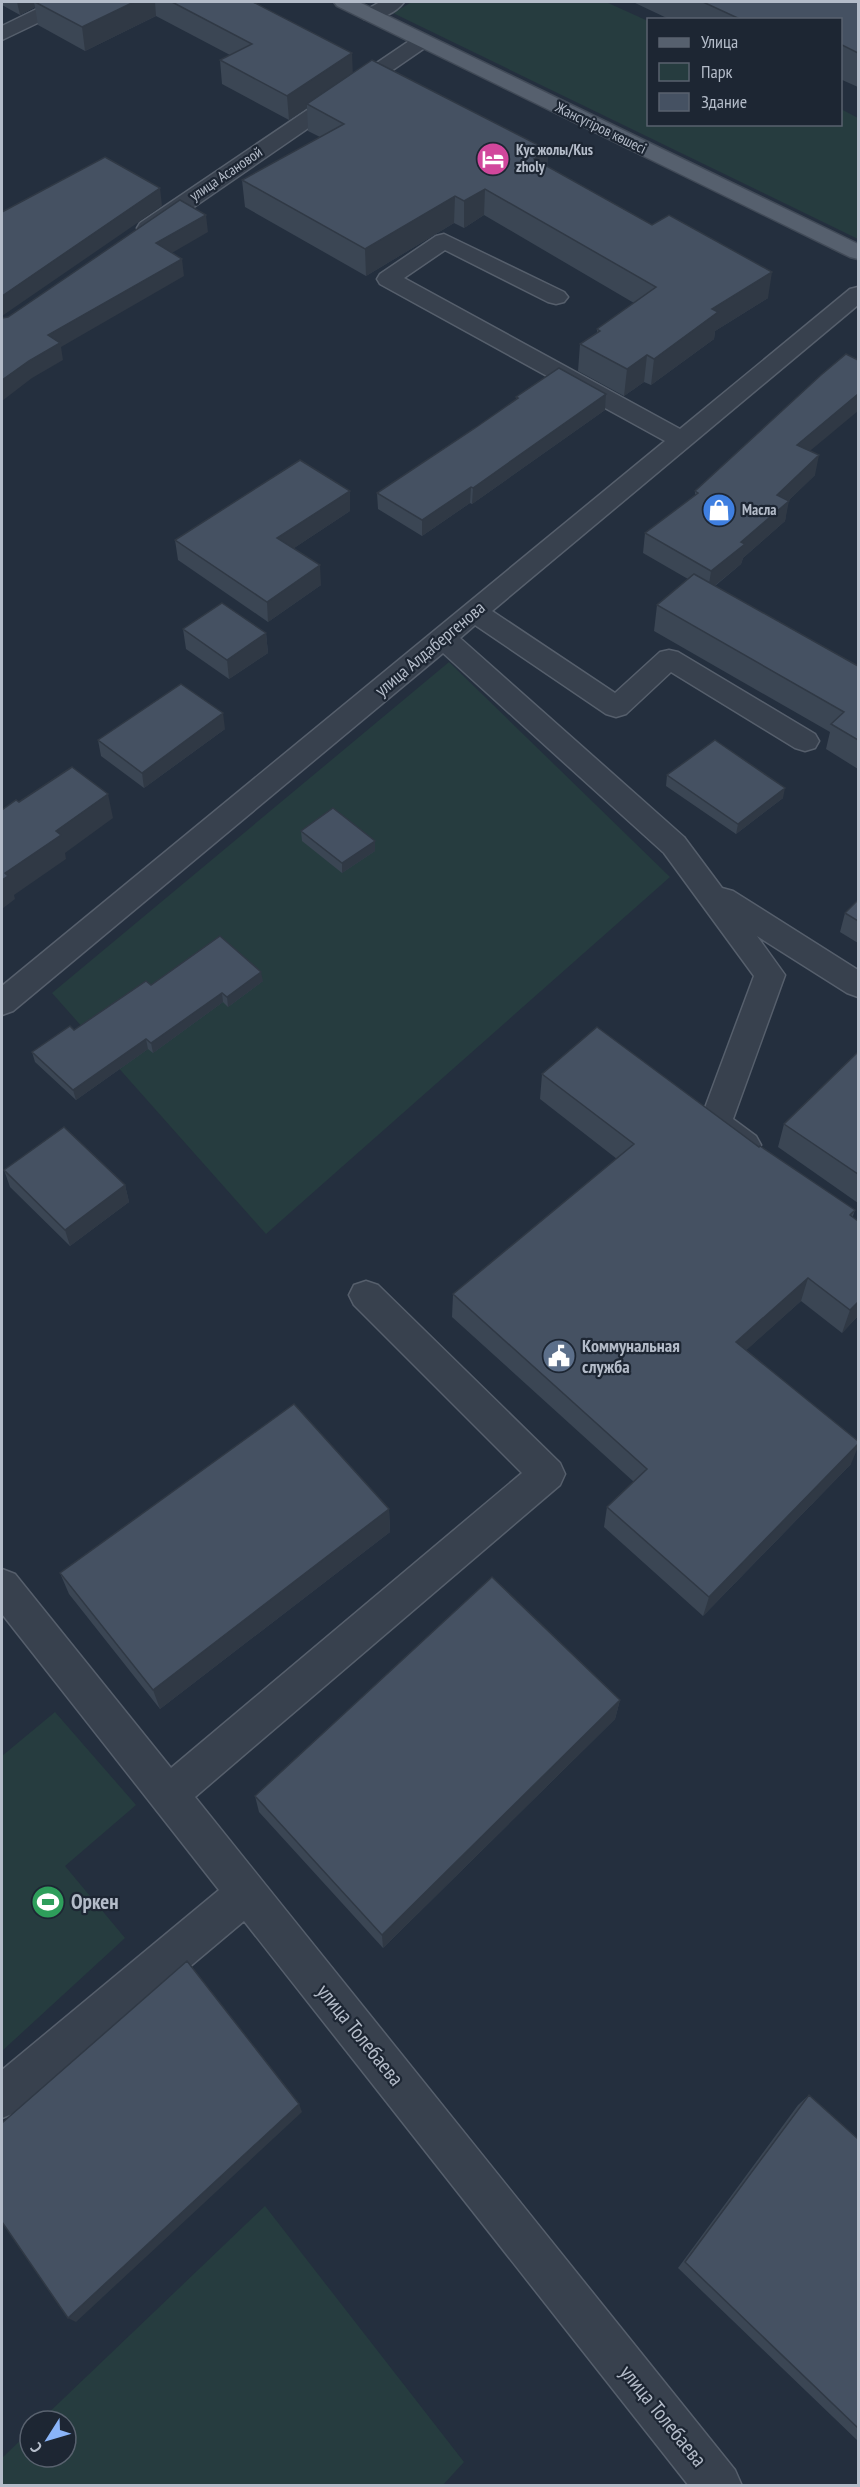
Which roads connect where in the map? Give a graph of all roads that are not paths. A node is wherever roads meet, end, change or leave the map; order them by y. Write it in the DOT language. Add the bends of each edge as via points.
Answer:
graph roads {
  1 [pos="66,2"];
  2 [pos="344,2"];
  3 [pos="394,2"];
  4 [pos="371,15"];
  5 [pos="2,34"];
  6 [pos="422,41"];
  7 [pos="130,240"];
  8 [pos="858,252"];
  9 [pos="858,294"];
  10 [pos="556,297"];
  11 [pos="681,441"];
  12 [pos="474,612"];
  13 [pos="443,638"];
  14 [pos="805,741"];
  15 [pos="707,889"];
  16 [pos="858,985"];
  17 [pos="2,1003"];
  18 [pos="772,1163"];
  19 [pos="366,1295"];
  20 [pos="2,1586"];
  21 [pos="168,1795"];
  22 [pos="247,1893"];
  23 [pos="2,2097"];
  24 [pos="719,2486"];
  1 -- 5 [label="street"];
  2 -- 4 [label="main road, Жансүгіров көшесі"];
  3 -- 4 [label="street"];
  4 -- 6 [label="main road, Жансүгіров көшесі"];
  6 -- 7 [label="street, улица Асановой"];
  6 -- 8 [label="main road, Жансүгіров көшесі"];
  9 -- 11 [label="street, улица Алдабергенова"];
  10 -- 11 [label="street" via="444,241 388,279"];
  11 -- 12 [label="street, улица Алдабергенова"];
  12 -- 13 [label="street, улица Алдабергенова"];
  12 -- 14 [label="street" via="616,707 669,659"];
  13 -- 15 [label="street" via="674,845"];
  13 -- 17 [label="street, улица Алдабергенова"];
  15 -- 16 [label="street"];
  15 -- 18 [label="street" via="770,975 715,1124"];
  19 -- 21 [label="street" via="547,1474"];
  20 -- 21 [label="street, улица Толебаева"];
  21 -- 22 [label="street, улица Толебаева"];
  22 -- 23 [label="street"];
  22 -- 24 [label="street, улица Толебаева"];
}
